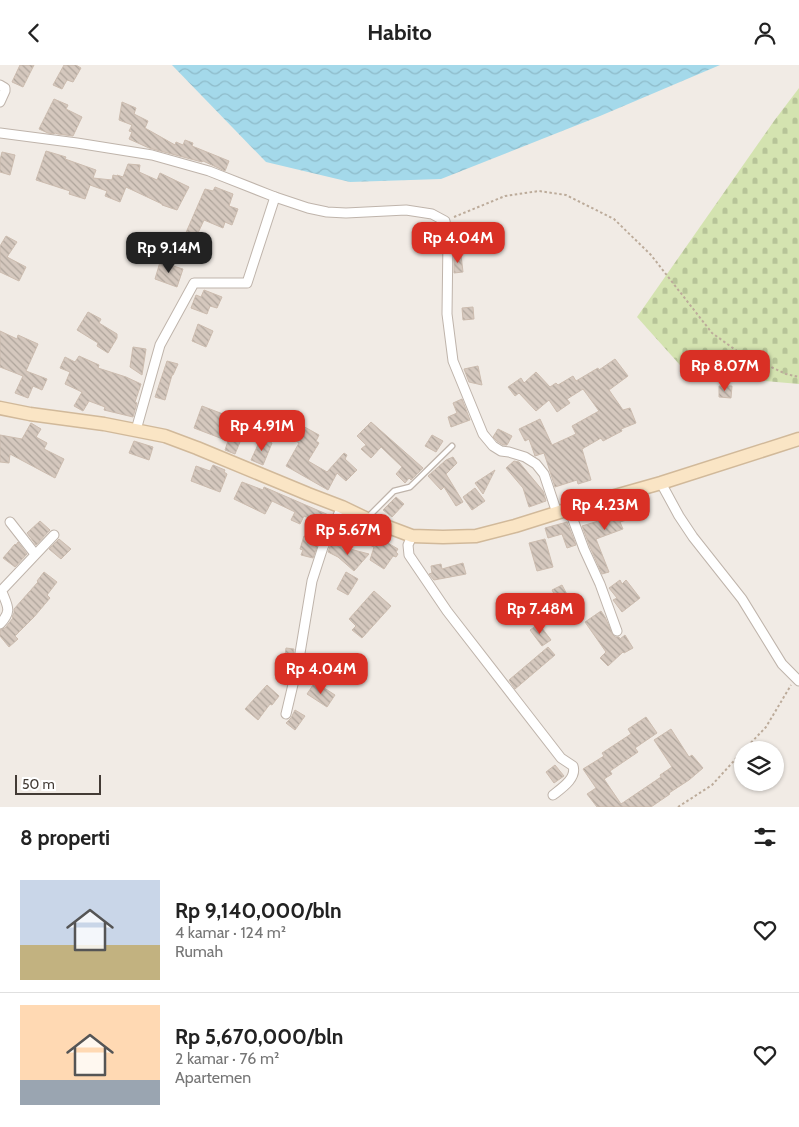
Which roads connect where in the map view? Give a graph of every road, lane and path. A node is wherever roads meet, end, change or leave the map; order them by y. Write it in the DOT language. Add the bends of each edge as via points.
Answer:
graph roads {
  1 [pos="0,85"];
  2 [pos="0,101"];
  3 [pos="0,133"];
  4 [pos="275,197"];
  5 [pos="445,221"];
  6 [pos="799,377"];
  7 [pos="0,408"];
  8 [pos="136,430"];
  9 [pos="799,439"];
  10 [pos="452,446"];
  11 [pos="661,483"];
  12 [pos="342,507"];
  13 [pos="569,509"];
  14 [pos="557,513"];
  15 [pos="366,519"];
  16 [pos="10,522"];
  17 [pos="54,535"];
  18 [pos="412,535"];
  19 [pos="35,554"];
  20 [pos="0,624"];
  21 [pos="617,631"];
  22 [pos="797,679"];
  23 [pos="286,713"];
  24 [pos="753,741"];
  25 [pos="734,762"];
  26 [pos="553,795"];
  27 [pos="678,807"];
  1 -- 2 [label="street" via="5,88"];
  3 -- 4 [label="street" via="152,155 209,171"];
  4 -- 5 [label="street" via="327,212 406,211 432,214"];
  4 -- 8 [label="street" via="247,283 194,283 160,345"];
  5 -- 6 [label="path" via="505,196 538,191 566,195 614,219 651,255 712,333 738,351"];
  5 -- 14 [label="street" via="448,238 447,314 453,361 483,434 501,451 525,457 536,464 544,474"];
  7 -- 8 [label="main road"];
  8 -- 12 [label="main road" via="165,436"];
  9 -- 11 [label="main road"];
  10 -- 15 [label="lane" via="410,487 394,491"];
  11 -- 13 [label="main road"];
  11 -- 22 [label="street" via="693,537 742,599 777,657"];
  12 -- 15 [label="main road"];
  12 -- 23 [label="street" via="323,547 312,581"];
  13 -- 14 [label="main road"];
  13 -- 21 [label="street"];
  14 -- 18 [label="main road" via="476,536"];
  15 -- 18 [label="main road"];
  16 -- 19 [label="street"];
  17 -- 19 [label="street"];
  18 -- 26 [label="street" via="409,555 447,611 561,758 573,766 573,776"];
  19 -- 20 [label="street" via="2,590 8,609"];
  22 -- 24 [label="path"];
  25 -- 27 [label="path" via="712,785"];
}
